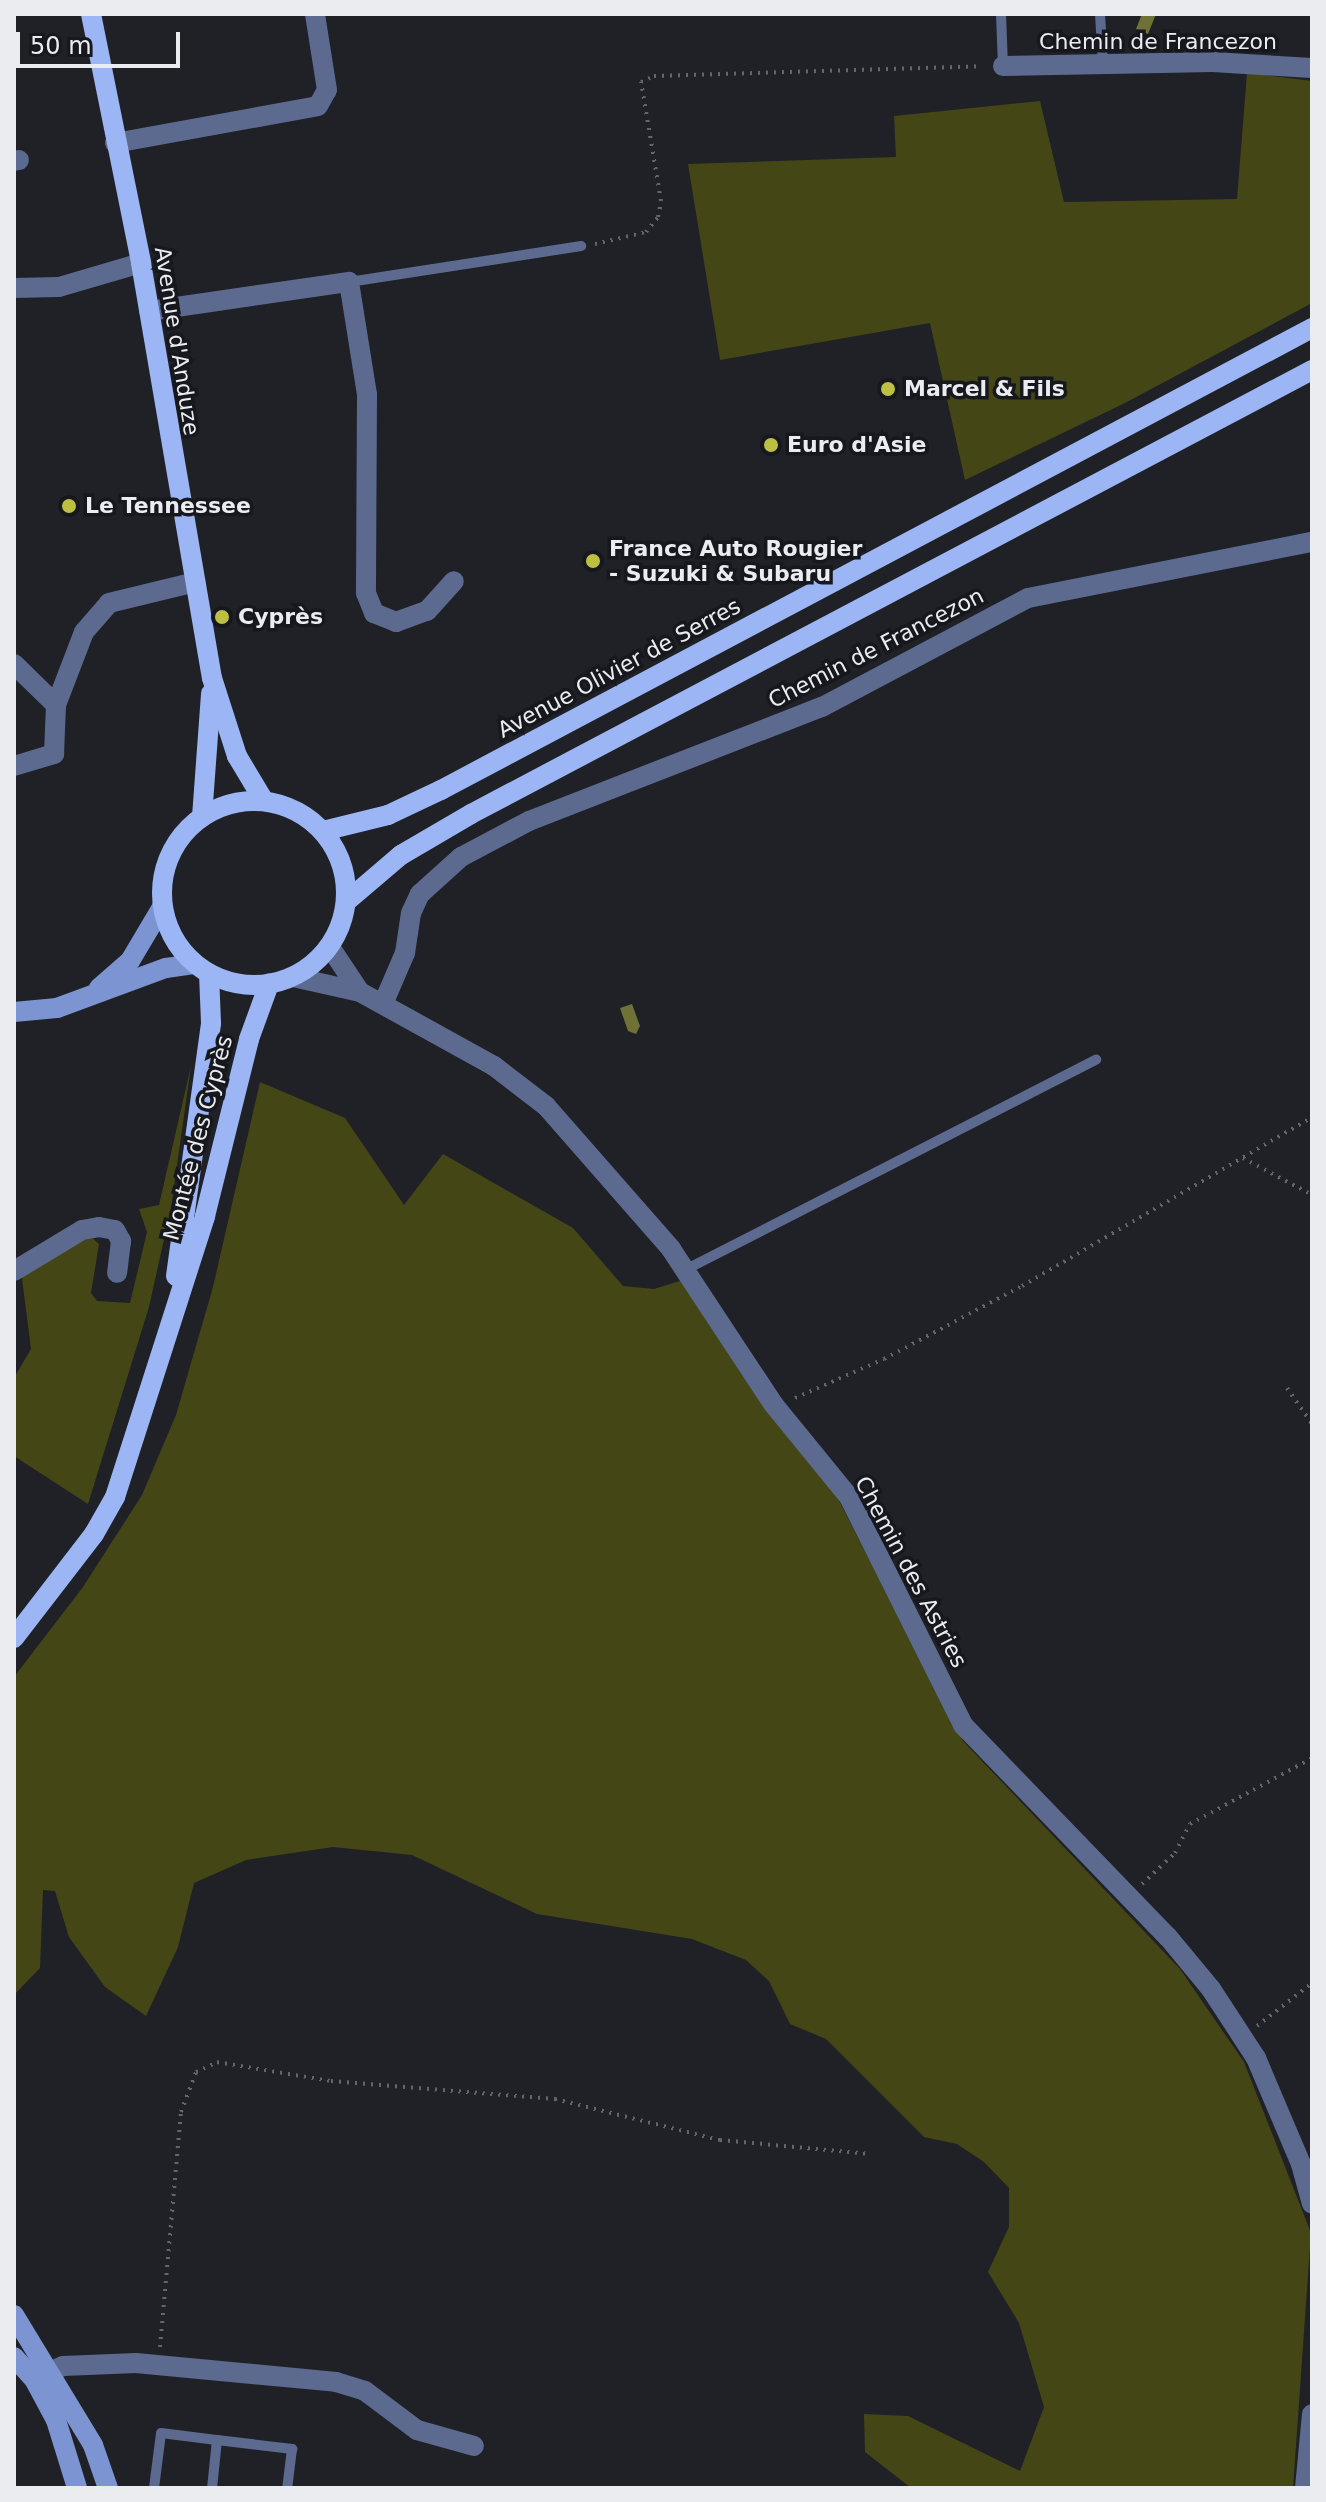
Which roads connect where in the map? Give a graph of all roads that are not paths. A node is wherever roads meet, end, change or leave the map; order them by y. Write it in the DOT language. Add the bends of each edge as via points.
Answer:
graph roads {
  1 [pos="91,14"];
  2 [pos="315,14"];
  3 [pos="1001,14"];
  4 [pos="1100,14"];
  5 [pos="1103,64"];
  6 [pos="1003,66"];
  7 [pos="1312,68"];
  8 [pos="115,143"];
  9 [pos="581,246"];
  10 [pos="141,263"];
  11 [pos="349,282"];
  12 [pos="14,288"];
  13 [pos="149,311"];
  14 [pos="1312,328"];
  15 [pos="1312,370"];
  16 [pos="1312,542"];
  17 [pos="454,581"];
  18 [pos="196,582"];
  19 [pos="14,664"];
  20 [pos="212,678"];
  21 [pos="56,705"];
  22 [pos="14,766"];
  23 [pos="264,801"];
  24 [pos="202,817"];
  25 [pos="323,831"];
  26 [pos="347,901"];
  27 [pos="162,907"];
  28 [pos="330,947"];
  29 [pos="201,969"];
  30 [pos="293,977"];
  31 [pos="269,984"];
  32 [pos="360,992"];
  33 [pos="93,994"];
  34 [pos="383,1004"];
  35 [pos="14,1012"];
  36 [pos="1096,1060"];
  37 [pos="685,1270"];
  38 [pos="14,1271"];
  39 [pos="117,1273"];
  40 [pos="174,1305"];
  41 [pos="14,1638"];
  42 [pos="1312,2204"];
  43 [pos="14,2315"];
  44 [pos="14,2357"];
  45 [pos="42,2375"];
  46 [pos="1312,2414"];
  47 [pos="217,2440"];
  48 [pos="474,2446"];
  49 [pos="77,2488"];
  50 [pos="108,2488"];
  51 [pos="154,2488"];
  52 [pos="212,2488"];
  53 [pos="287,2488"];
  54 [pos="1305,2488"];
  1 -- 8 [label="main road, Avenue d'Anduze"];
  2 -- 8 [label="street" via="327,90 318,106"];
  3 -- 6 [label="lane"];
  4 -- 5 [label="lane"];
  5 -- 6 [label="street, Chemin de Francezon"];
  5 -- 7 [label="street, Chemin de Francezon"];
  8 -- 10 [label="main road, Avenue d'Anduze"];
  9 -- 11 [label="lane"];
  10 -- 12 [label="street" via="59,287"];
  10 -- 13 [label="main road, Avenue d'Anduze"];
  11 -- 13 [label="street"];
  11 -- 17 [label="street" via="367,394 366,593 374,613 396,622 427,611"];
  13 -- 18 [label="main road, Avenue d'Anduze"];
  14 -- 25 [label="main road, Avenue Olivier de Serres" via="441,790 388,815"];
  15 -- 26 [label="main road" via="471,814 401,855"];
  16 -- 34 [label="street, Chemin de Francezon" via="1028,598 822,707 559,806 461,857 420,894 405,953"];
  18 -- 20 [label="main road, Avenue d'Anduze"];
  18 -- 21 [label="street" via="109,603 84,632"];
  19 -- 21 [label="street"];
  20 -- 23 [label="main road, Avenue d'Anduze" via="237,756"];
  20 -- 24 [label="main road, Avenue d'Anduze"];
  21 -- 22 [label="street" via="54,754"];
  23 -- 24 [label="main road" via="221,807"];
  23 -- 25 [label="main road" via="306,816"];
  24 -- 27 [label="main road" via="169,856"];
  25 -- 26 [label="main road" via="341,864"];
  26 -- 28 [label="main road"];
  27 -- 29 [label="main road" via="179,947"];
  27 -- 33 [label="street" via="130,961"];
  28 -- 30 [label="main road"];
  28 -- 32 [label="street, Chemin des Astries"];
  29 -- 31 [label="main road" via="238,984"];
  29 -- 33 [label="street"];
  29 -- 40 [label="main road, Montée des Cyprès" via="211,1023 180,1225"];
  30 -- 31 [label="main road"];
  30 -- 32 [label="street, Chemin des Astries"];
  31 -- 40 [label="main road, Montée des Cyprès" via="249,1039 205,1216"];
  32 -- 34 [label="street, Chemin des Astries"];
  33 -- 35 [label="street" via="57,1008"];
  34 -- 37 [label="street, Chemin des Astries" via="494,1066 546,1106"];
  36 -- 37 [label="lane"];
  37 -- 42 [label="street, Chemin des Astries" via="774,1405 849,1497 963,1725 1211,1989 1242,2037 1301,2164"];
  38 -- 39 [label="street" via="82,1230 99,1227 115,1230 121,1241"];
  40 -- 41 [label="main road, Montée des Cyprès" via="115,1497 94,1534"];
  43 -- 45 [label="street"];
  44 -- 45 [label="street"];
  45 -- 48 [label="street" via="80,2363 158,2365 353,2385 417,2430"];
  45 -- 49 [label="street"];
  45 -- 50 [label="street" via="93,2445"];
  46 -- 54 [label="street"];
  47 -- 51 [label="lane" via="161,2433"];
  47 -- 52 [label="lane"];
  47 -- 53 [label="lane" via="292,2449"];
}
